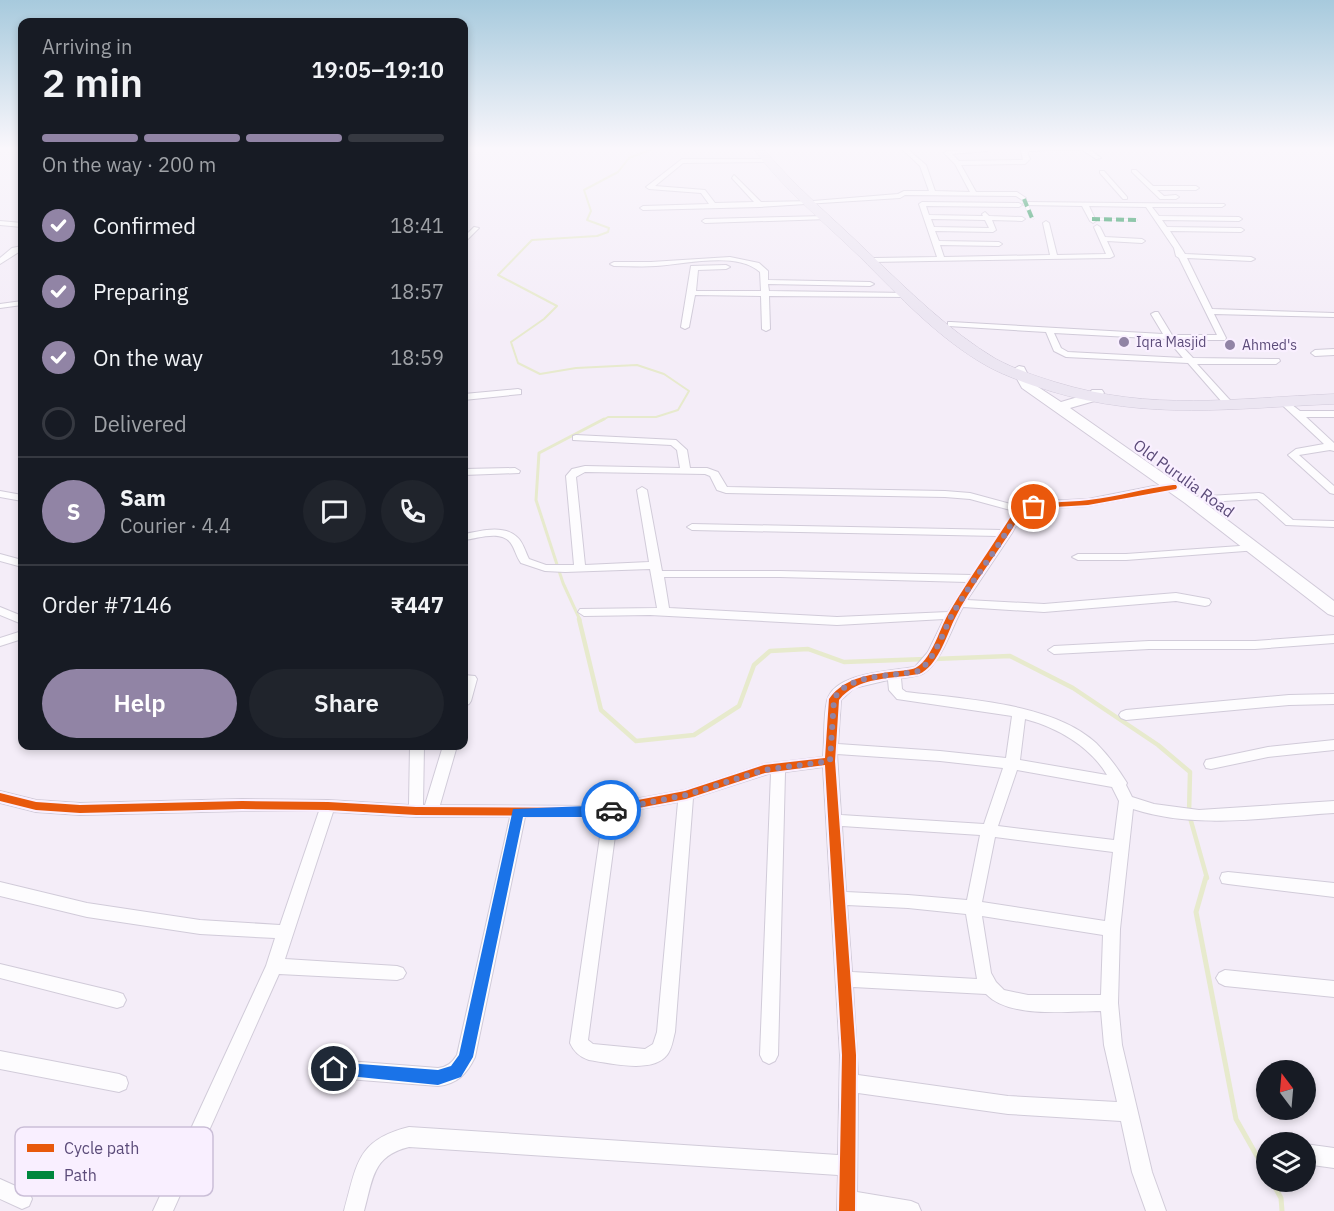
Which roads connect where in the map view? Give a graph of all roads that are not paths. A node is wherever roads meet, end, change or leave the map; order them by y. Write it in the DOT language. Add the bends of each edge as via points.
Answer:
graph roads {
  1 [pos="1023,203"];
  2 [pos="712,204"];
  3 [pos="780,204"];
  4 [pos="815,204"];
  5 [pos="816,204"];
  6 [pos="1012,204"];
  7 [pos="1027,204"];
  8 [pos="1156,204"];
  9 [pos="1174,204"];
  10 [pos="760,205"];
  11 [pos="980,205"];
  12 [pos="1086,206"];
  13 [pos="1149,206"];
  14 [pos="714,207"];
  15 [pos="643,208"];
  16 [pos="926,217"];
  17 [pos="826,218"];
  18 [pos="987,218"];
  19 [pos="1032,218"];
  20 [pos="1157,218"];
  21 [pos="1022,219"];
  22 [pos="1239,219"];
  23 [pos="1136,220"];
  24 [pos="705,221"];
  25 [pos="1094,222"];
  26 [pos="0,223"];
  27 [pos="1046,223"];
  28 [pos="18,225"];
  29 [pos="476,228"];
  30 [pos="1164,229"];
  31 [pos="931,230"];
  32 [pos="993,230"];
  33 [pos="1241,230"];
  34 [pos="468,236"];
  35 [pos="1102,239"];
  36 [pos="1142,241"];
  37 [pos="936,243"];
  38 [pos="999,244"];
  39 [pos="18,251"];
  40 [pos="1054,256"];
  41 [pos="1180,256"];
  42 [pos="941,257"];
  43 [pos="1005,257"];
  44 [pos="1251,259"];
  45 [pos="874,260"];
  46 [pos="0,262"];
  47 [pos="614,264"];
  48 [pos="726,267"];
  49 [pos="764,282"];
  50 [pos="870,284"];
  51 [pos="692,293"];
  52 [pos="764,294"];
  53 [pos="908,295"];
  54 [pos="18,304"];
  55 [pos="0,306"];
  56 [pos="1208,311"];
  57 [pos="1155,314"];
  58 [pos="1334,315"];
  59 [pos="951,324"];
  60 [pos="685,327"];
  61 [pos="766,329"];
  62 [pos="1049,330"];
  63 [pos="1169,338"];
  64 [pos="1334,352"];
  65 [pos="1315,353"];
  66 [pos="1191,361"];
  67 [pos="1276,361"];
  68 [pos="1021,374"];
  69 [pos="518,392"];
  70 [pos="1095,395"];
  71 [pos="468,397"];
  72 [pos="1334,397"];
  73 [pos="1225,400"];
  74 [pos="1283,401"];
  75 [pos="1060,407"];
  76 [pos="1298,414"];
  77 [pos="1334,414"];
  78 [pos="576,438"];
  79 [pos="1333,447"];
  80 [pos="515,471"];
  81 [pos="685,471"];
  82 [pos="468,472"];
  83 [pos="1173,487"];
  84 [pos="642,490"];
  85 [pos="1334,491"];
  86 [pos="0,494"];
  87 [pos="18,497"];
  88 [pos="1191,500"];
  89 [pos="1023,510"];
  90 [pos="1334,524"];
  91 [pos="692,528"];
  92 [pos="1007,533"];
  93 [pos="468,536"];
  94 [pos="1254,548"];
  95 [pos="0,557"];
  96 [pos="1078,557"];
  97 [pos="18,563"];
  98 [pos="580,568"];
  99 [pos="658,570"];
  100 [pos="975,579"];
  101 [pos="1205,602"];
  102 [pos="960,603"];
  103 [pos="1331,606"];
  104 [pos="0,611"];
  105 [pos="584,612"];
  106 [pos="664,612"];
  107 [pos="953,615"];
  108 [pos="18,618"];
  109 [pos="18,635"];
  110 [pos="1334,639"];
  111 [pos="0,642"];
  112 [pos="1054,650"];
  113 [pos="894,676"];
  114 [pos="1334,699"];
  115 [pos="1019,712"];
  116 [pos="1126,715"];
  117 [pos="1334,745"];
  118 [pos="417,750"];
  119 [pos="448,750"];
  120 [pos="831,755"];
  121 [pos="1012,763"];
  122 [pos="1211,764"];
  123 [pos="778,768"];
  124 [pos="1120,783"];
  125 [pos="686,795"];
  126 [pos="0,797"];
  127 [pos="1126,801"];
  128 [pos="328,806"];
  129 [pos="1334,807"];
  130 [pos="610,810"];
  131 [pos="424,811"];
  132 [pos="518,813"];
  133 [pos="834,820"];
  134 [pos="989,830"];
  135 [pos="1121,847"];
  136 [pos="1228,878"];
  137 [pos="0,889"];
  138 [pos="1334,890"];
  139 [pos="839,898"];
  140 [pos="973,908"];
  141 [pos="1112,928"];
  142 [pos="286,932"];
  143 [pos="274,966"];
  144 [pos="0,971"];
  145 [pos="397,973"];
  146 [pos="1225,978"];
  147 [pos="844,979"];
  148 [pos="990,987"];
  149 [pos="1334,988"];
  150 [pos="117,1000"];
  151 [pos="1109,1003"];
  152 [pos="770,1055"];
  153 [pos="0,1060"];
  154 [pos="334,1069"];
  155 [pos="119,1083"];
  156 [pos="849,1083"];
  157 [pos="1129,1112"];
  158 [pos="201,1127"];
  159 [pos="1316,1156"];
  160 [pos="1334,1158"];
  161 [pos="848,1166"];
  162 [pos="0,1189"];
  163 [pos="15,1196"];
  164 [pos="15,1196"];
  165 [pos="170,1196"];
  166 [pos="22,1199"];
  167 [pos="847,1206"];
  168 [pos="163,1211"];
  169 [pos="354,1211"];
  170 [pos="910,1211"];
  171 [pos="1156,1211"];
  1 -- 19 [label="street"];
  2 -- 14 [label="street"];
  3 -- 10 [label="street"];
  4 -- 17 [label="highway"];
  5 -- 45 [label="highway"];
  6 -- 11 [label="street"];
  7 -- 12 [label="street" via="1058,208"];
  8 -- 13 [label="street"];
  9 -- 13 [label="street" via="1224,207"];
  10 -- 14 [label="street"];
  11 -- 16 [label="street" via="922,204"];
  11 -- 18 [label="street"];
  12 -- 13 [label="street"];
  12 -- 25 [label="street"];
  13 -- 20 [label="street"];
  14 -- 15 [label="street"];
  16 -- 18 [label="street"];
  16 -- 31 [label="street"];
  17 -- 24 [label="street"];
  17 -- 53 [label="highway"];
  18 -- 21 [label="street"];
  18 -- 32 [label="street"];
  20 -- 22 [label="street"];
  20 -- 30 [label="street"];
  23 -- 25 [label="street"];
  25 -- 35 [label="street"];
  26 -- 28 [label="street"];
  27 -- 40 [label="street"];
  29 -- 34 [label="street"];
  30 -- 33 [label="street"];
  30 -- 41 [label="street"];
  31 -- 32 [label="street"];
  31 -- 37 [label="street"];
  32 -- 38 [label="street"];
  35 -- 36 [label="street"];
  35 -- 40 [label="street" via="1110,256"];
  37 -- 38 [label="street"];
  37 -- 42 [label="street"];
  38 -- 43 [label="street"];
  39 -- 46 [label="street"];
  40 -- 43 [label="street"];
  41 -- 44 [label="street"];
  41 -- 56 [label="street"];
  42 -- 43 [label="street"];
  42 -- 45 [label="street"];
  45 -- 59 [label="highway"];
  47 -- 49 [label="street" via="736,260 761,267"];
  48 -- 51 [label="street" via="694,268"];
  49 -- 50 [label="street"];
  49 -- 52 [label="street"];
  51 -- 52 [label="street"];
  51 -- 60 [label="street"];
  52 -- 53 [label="street"];
  52 -- 61 [label="street"];
  53 -- 68 [label="highway" via="975,351"];
  54 -- 55 [label="street"];
  56 -- 58 [label="street"];
  56 -- 63 [label="street" via="1222,338"];
  57 -- 63 [label="street"];
  59 -- 62 [label="street"];
  59 -- 68 [label="highway"];
  62 -- 63 [label="street"];
  62 -- 66 [label="street" via="1057,349 1065,354"];
  63 -- 66 [label="street"];
  64 -- 65 [label="street"];
  66 -- 67 [label="street"];
  66 -- 73 [label="street"];
  68 -- 70 [label="highway"];
  68 -- 75 [label="main road, Old Purulia Road" via="1027,385"];
  69 -- 71 [label="street"];
  70 -- 73 [label="highway" via="1151,402"];
  70 -- 74 [label="highway" via="1121,403 1161,406"];
  70 -- 75 [label="main road"];
  72 -- 73 [label="highway"];
  72 -- 74 [label="highway"];
  74 -- 76 [label="street"];
  75 -- 83 [label="main road, Old Purulia Road"];
  76 -- 77 [label="street"];
  76 -- 79 [label="street"];
  78 -- 81 [label="street" via="673,442 684,451"];
  79 -- 85 [label="street" via="1293,455"];
  80 -- 82 [label="street"];
  81 -- 89 [label="street" via="712,472 726,490 945,494 970,496"];
  81 -- 98 [label="street" via="585,469 573,473"];
  83 -- 88 [label="main road, Old Purulia Road"];
  83 -- 89 [label="street"];
  84 -- 99 [label="street"];
  86 -- 87 [label="street"];
  88 -- 90 [label="street" via="1259,496 1290,523"];
  88 -- 94 [label="main road, Old Purulia Road"];
  89 -- 92 [label="street"];
  91 -- 92 [label="street"];
  92 -- 100 [label="street"];
  93 -- 98 [label="street" via="495,533 508,536 525,561 545,568"];
  94 -- 96 [label="street"];
  94 -- 103 [label="main road, Old Purulia Road"];
  95 -- 97 [label="street"];
  98 -- 99 [label="street"];
  99 -- 100 [label="street"];
  99 -- 106 [label="street"];
  100 -- 102 [label="street"];
  101 -- 102 [label="street" via="1176,597 1044,608"];
  102 -- 107 [label="street"];
  104 -- 108 [label="street"];
  105 -- 106 [label="street"];
  106 -- 107 [label="street" via="837,621"];
  107 -- 113 [label="street" via="930,659 919,671"];
  109 -- 111 [label="street"];
  110 -- 112 [label="street"];
  113 -- 115 [label="street" via="896,690 902,696"];
  113 -- 120 [label="street" via="856,681 838,691 834,699"];
  114 -- 116 [label="street"];
  115 -- 121 [label="street"];
  115 -- 124 [label="street" via="1068,730 1107,763"];
  117 -- 122 [label="street" via="1268,752"];
  118 -- 131 [label="street"];
  119 -- 131 [label="street"];
  120 -- 121 [label="street" via="920,754"];
  120 -- 123 [label="street"];
  120 -- 133 [label="street"];
  121 -- 124 [label="street"];
  121 -- 134 [label="street"];
  123 -- 125 [label="street" via="722,781"];
  123 -- 152 [label="street"];
  124 -- 127 [label="street"];
  125 -- 130 [label="street"];
  125 -- 130 [label="street" via="666,1032 661,1049 645,1058 589,1052 579,1043"];
  126 -- 128 [label="street" via="36,806 80,809"];
  127 -- 129 [label="street" via="1199,816"];
  127 -- 135 [label="street"];
  128 -- 131 [label="street"];
  128 -- 142 [label="street"];
  130 -- 132 [label="street"];
  131 -- 132 [label="street"];
  132 -- 154 [label="street" via="461,1067 448,1076 438,1077"];
  133 -- 134 [label="street"];
  133 -- 139 [label="street"];
  134 -- 135 [label="street"];
  134 -- 140 [label="street"];
  135 -- 141 [label="street"];
  136 -- 138 [label="street"];
  137 -- 142 [label="street" via="87,910 177,923"];
  139 -- 140 [label="street" via="881,898"];
  139 -- 147 [label="street"];
  140 -- 141 [label="street"];
  140 -- 148 [label="street" via="983,974"];
  141 -- 151 [label="street"];
  142 -- 143 [label="street"];
  143 -- 145 [label="street"];
  143 -- 158 [label="street"];
  144 -- 150 [label="street"];
  146 -- 149 [label="street"];
  147 -- 148 [label="street"];
  147 -- 156 [label="street"];
  148 -- 151 [label="street" via="998,995 1028,1003"];
  151 -- 157 [label="street" via="1113,1045"];
  153 -- 155 [label="street"];
  156 -- 157 [label="street" via="1008,1105"];
  156 -- 161 [label="street"];
  157 -- 171 [label="street" via="1142,1172"];
  159 -- 160 [label="street"];
  161 -- 167 [label="street"];
  161 -- 169 [label="street" via="409,1137 382,1143 371,1156"];
  162 -- 164 [label="street"];
  163 -- 166 [label="street"];
  165 -- 168 [label="street"];
  167 -- 170 [label="street"];
}
